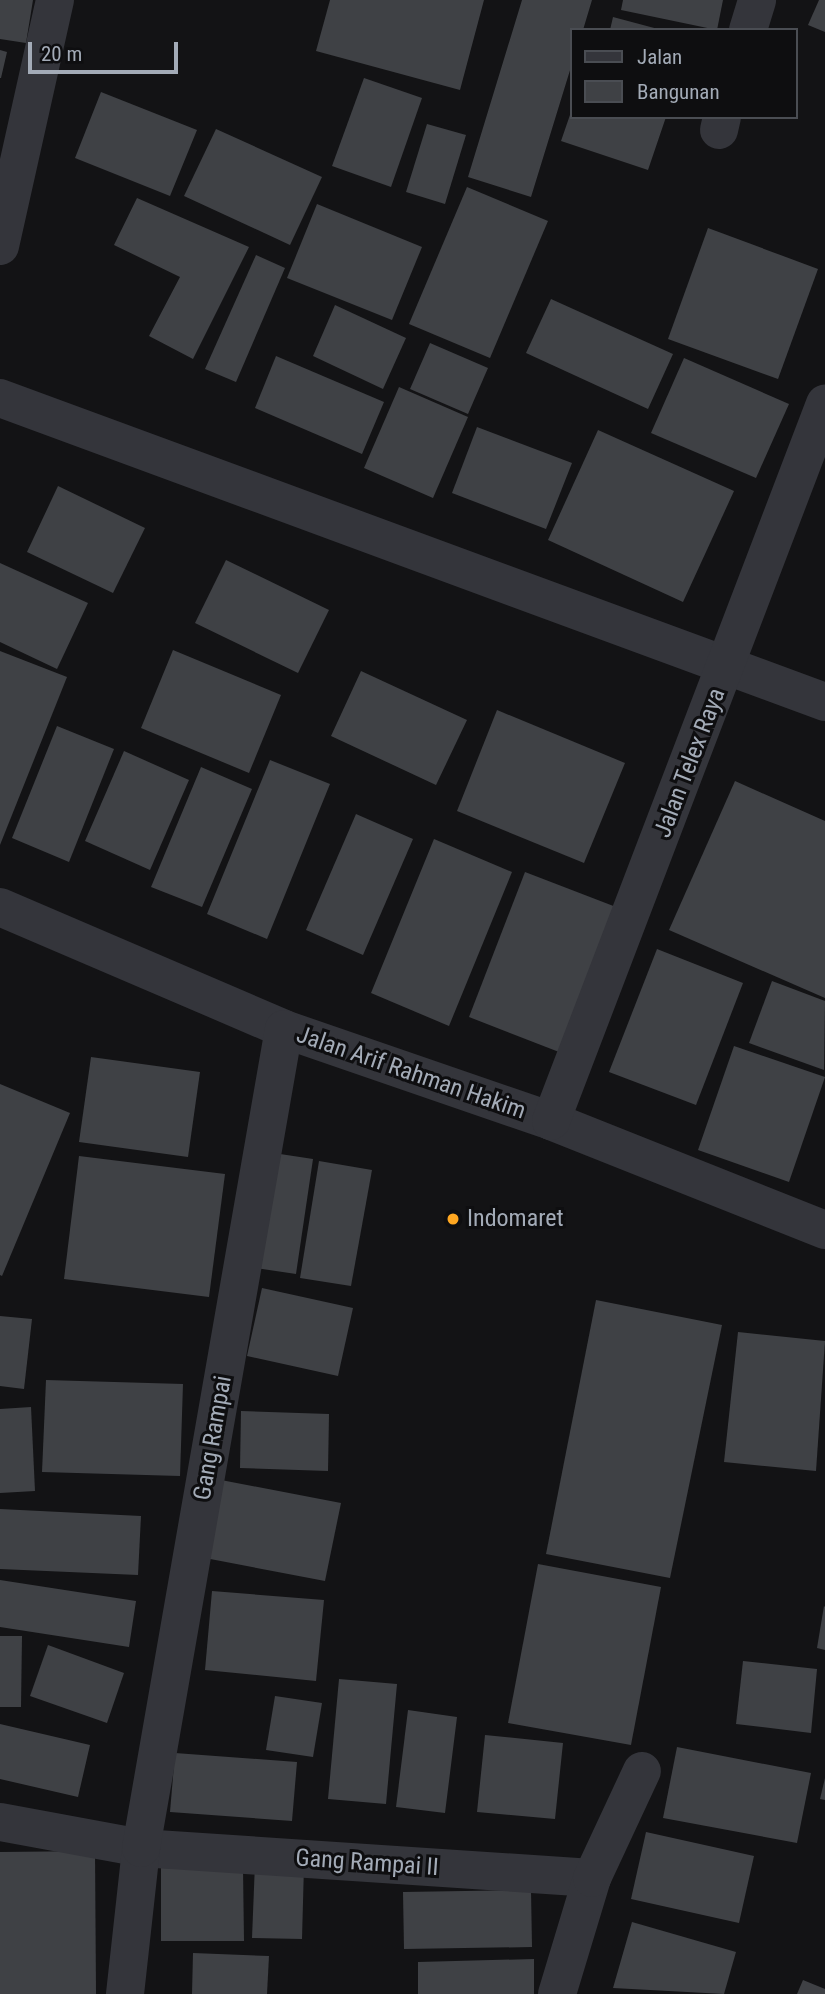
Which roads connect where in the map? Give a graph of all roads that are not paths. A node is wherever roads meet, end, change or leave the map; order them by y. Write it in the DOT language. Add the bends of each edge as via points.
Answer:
graph roads {
  1 [pos="55,0"];
  2 [pos="757,0"];
  3 [pos="749,28"];
  4 [pos="0,246"];
  5 [pos="0,398"];
  6 [pos="825,404"];
  7 [pos="727,666"];
  8 [pos="814,698"];
  9 [pos="0,907"];
  10 [pos="284,1029"];
  11 [pos="551,1121"];
  12 [pos="825,1230"];
  13 [pos="642,1771"];
  14 [pos="0,1822"];
  15 [pos="141,1848"];
  16 [pos="592,1878"];
  17 [pos="125,1994"];
  18 [pos="557,1994"];
  1 -- 4 [label="street"];
  2 -- 3 [label="street"];
  5 -- 7 [label="street"];
  6 -- 7 [label="street, Jalan Telex Raya"];
  7 -- 8 [label="street"];
  7 -- 11 [label="street, Jalan Telex Raya"];
  9 -- 10 [label="street, Jalan Arif Rahman Hakim"];
  10 -- 11 [label="street, Jalan Arif Rahman Hakim"];
  10 -- 15 [label="street, Gang Rampai"];
  11 -- 12 [label="street, Jalan Arif Rahman Hakim"];
  13 -- 16 [label="street"];
  14 -- 15 [label="street, Gang Rampai II"];
  15 -- 16 [label="street, Gang Rampai II"];
  15 -- 17 [label="street, Gang Rampai"];
  16 -- 18 [label="street"];
}
